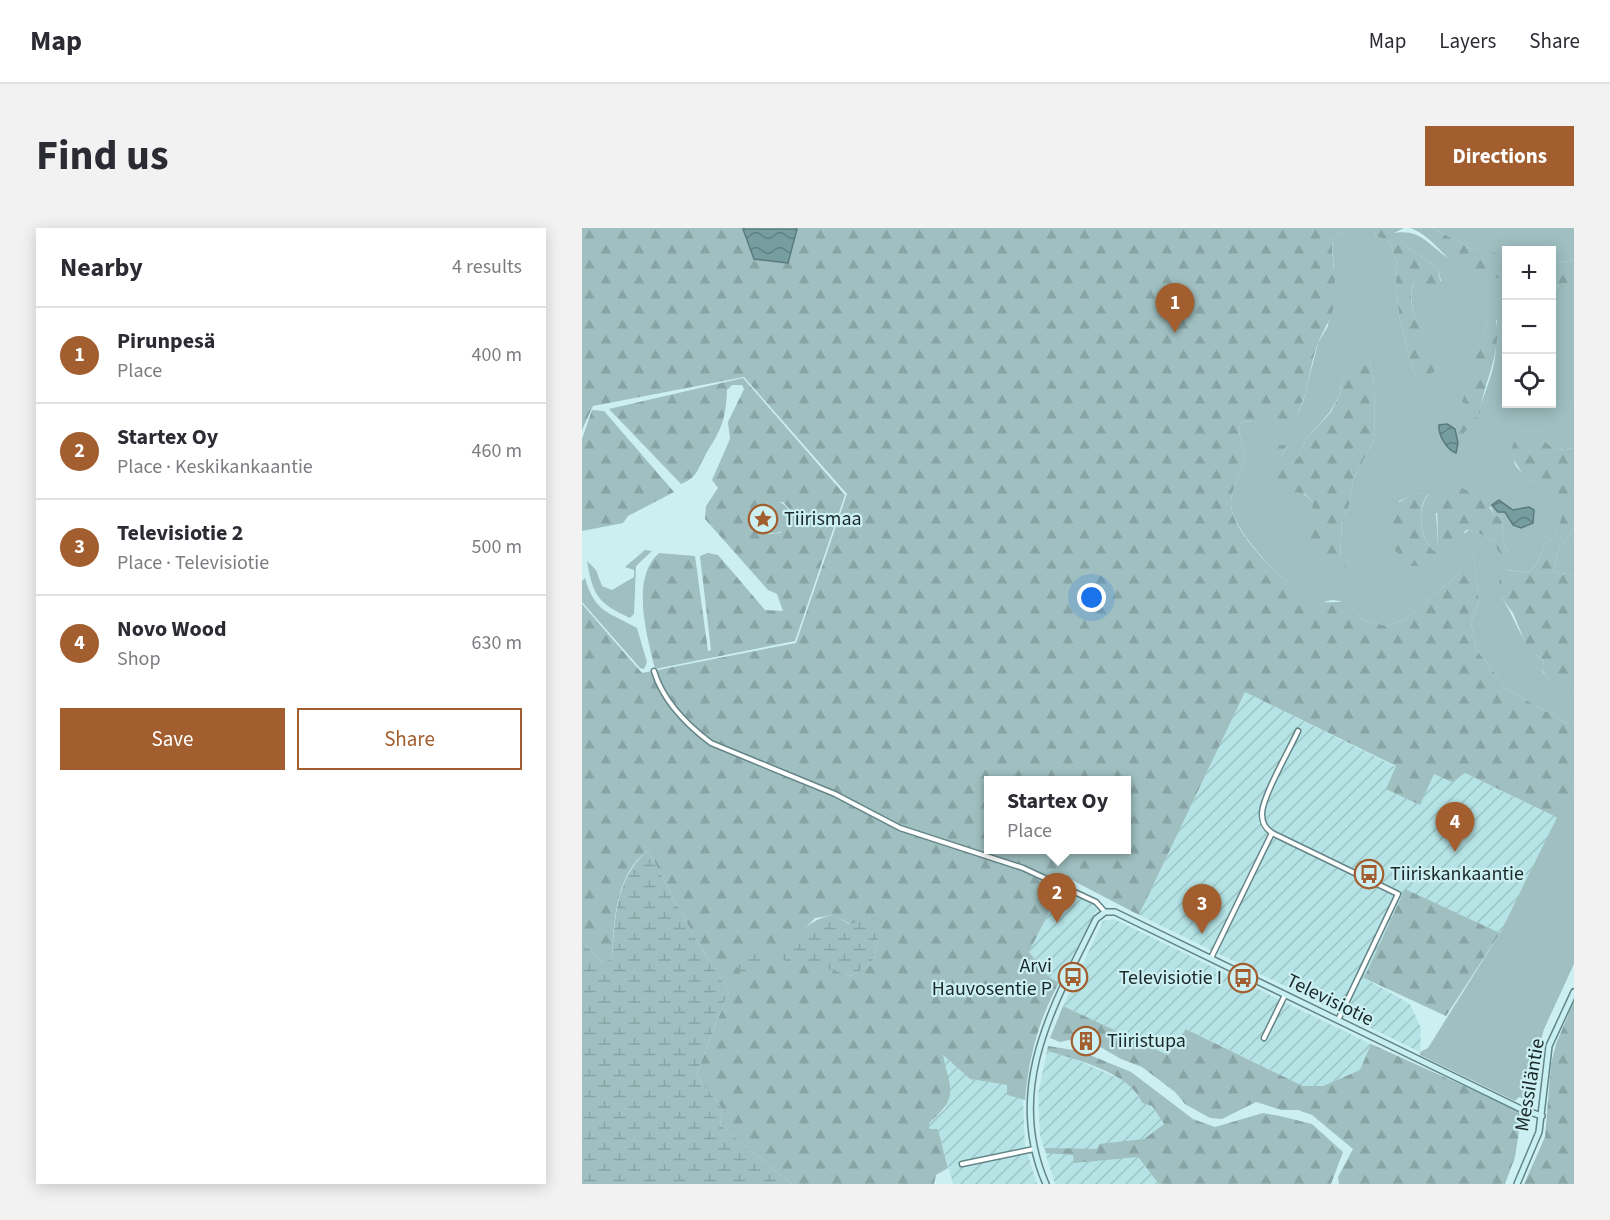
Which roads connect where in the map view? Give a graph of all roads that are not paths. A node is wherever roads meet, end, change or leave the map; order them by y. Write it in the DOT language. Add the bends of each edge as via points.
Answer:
graph roads {
  1 [pos="654,671"];
  2 [pos="1298,731"];
  3 [pos="1272,833"];
  4 [pos="1105,912"];
  5 [pos="1210,958"];
  6 [pos="1574,992"];
  7 [pos="1285,994"];
  8 [pos="1338,1020"];
  9 [pos="1264,1038"];
  10 [pos="1542,1116"];
  11 [pos="1034,1149"];
  12 [pos="962,1164"];
  13 [pos="1046,1184"];
  14 [pos="1517,1184"];
  1 -- 4 [label="street" via="677,712 711,742 838,796 900,828 1023,868 1096,902"];
  2 -- 3 [label="street" via="1263,807 1265,829"];
  3 -- 5 [label="street"];
  3 -- 8 [label="street" via="1398,894"];
  4 -- 5 [label="street, Televisiotie" via="1115,912"];
  4 -- 11 [label="street" via="1096,919 1038,1047 1030,1103"];
  5 -- 7 [label="street, Televisiotie"];
  6 -- 10 [label="street, Messiläntie" via="1549,1046"];
  7 -- 8 [label="street, Televisiotie"];
  7 -- 9 [label="street"];
  8 -- 10 [label="street, Televisiotie"];
  10 -- 14 [label="street, Messiläntie" via="1533,1151"];
  11 -- 12 [label="street"];
  11 -- 13 [label="street"];
}
